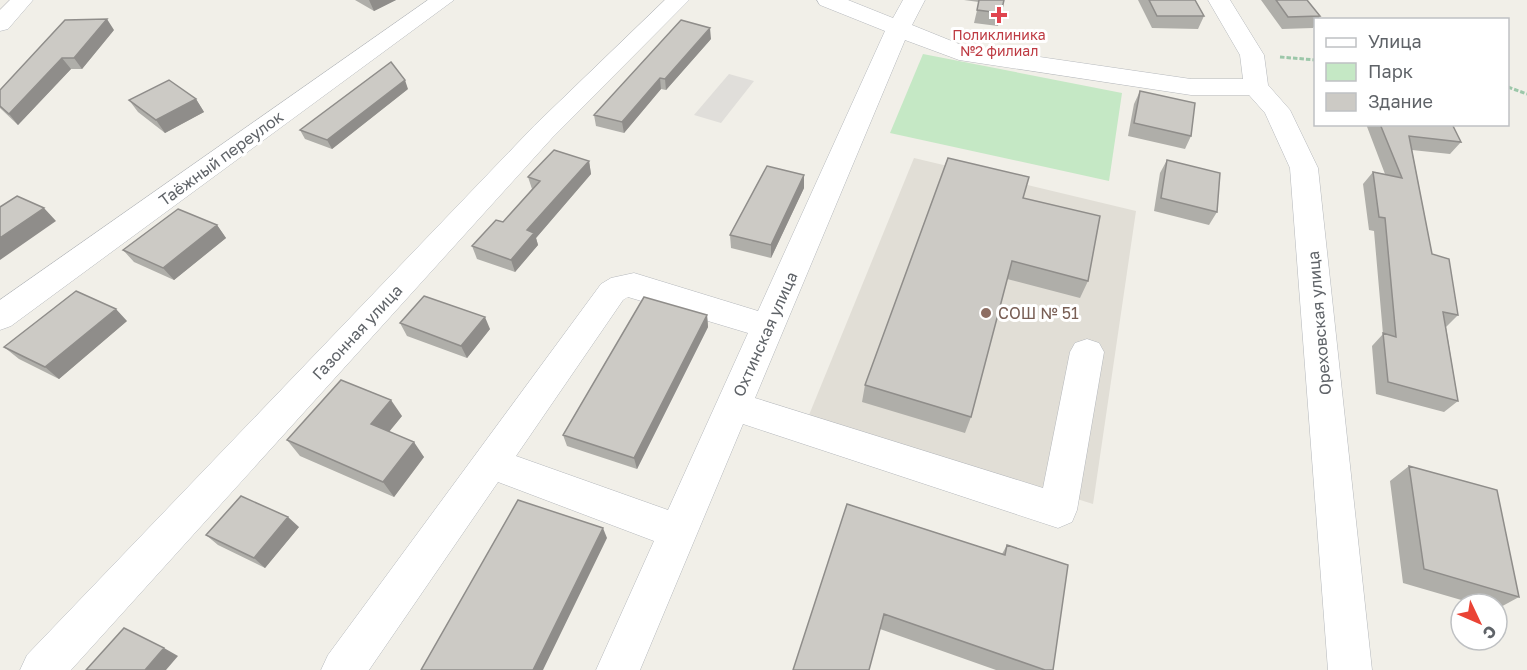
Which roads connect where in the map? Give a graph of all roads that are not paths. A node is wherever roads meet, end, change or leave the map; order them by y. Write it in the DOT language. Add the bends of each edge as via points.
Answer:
graph roads {
  1 [pos="22,0"];
  2 [pos="443,0"];
  3 [pos="678,0"];
  4 [pos="828,0"];
  5 [pos="1219,0"];
  6 [pos="907,14"];
  7 [pos="0,24"];
  8 [pos="1256,87"];
  9 [pos="0,316"];
  10 [pos="768,327"];
  11 [pos="1087,352"];
  12 [pos="734,406"];
  13 [pos="490,463"];
  14 [pos="679,532"];
  15 [pos="42,670"];
  16 [pos="343,670"];
  17 [pos="618,670"];
  18 [pos="1350,670"];
  1 -- 7 [label="street"];
  2 -- 9 [label="street, Таёжный переулок"];
  3 -- 15 [label="street, Газонная улица" via="543,132"];
  4 -- 6 [label="street"];
  5 -- 8 [label="street" via="1252,55"];
  6 -- 8 [label="street" via="959,53 1191,87"];
  6 -- 10 [label="street, Охтинская улица"];
  8 -- 18 [label="street, Ореховская улица" via="1277,110 1304,168"];
  10 -- 12 [label="street, Охтинская улица"];
  10 -- 13 [label="street" via="634,285 622,286 612,292"];
  11 -- 12 [label="street" via="1058,510"];
  12 -- 14 [label="street, Охтинская улица"];
  13 -- 14 [label="street"];
  13 -- 16 [label="street"];
  14 -- 17 [label="street, Охтинская улица"];
}
